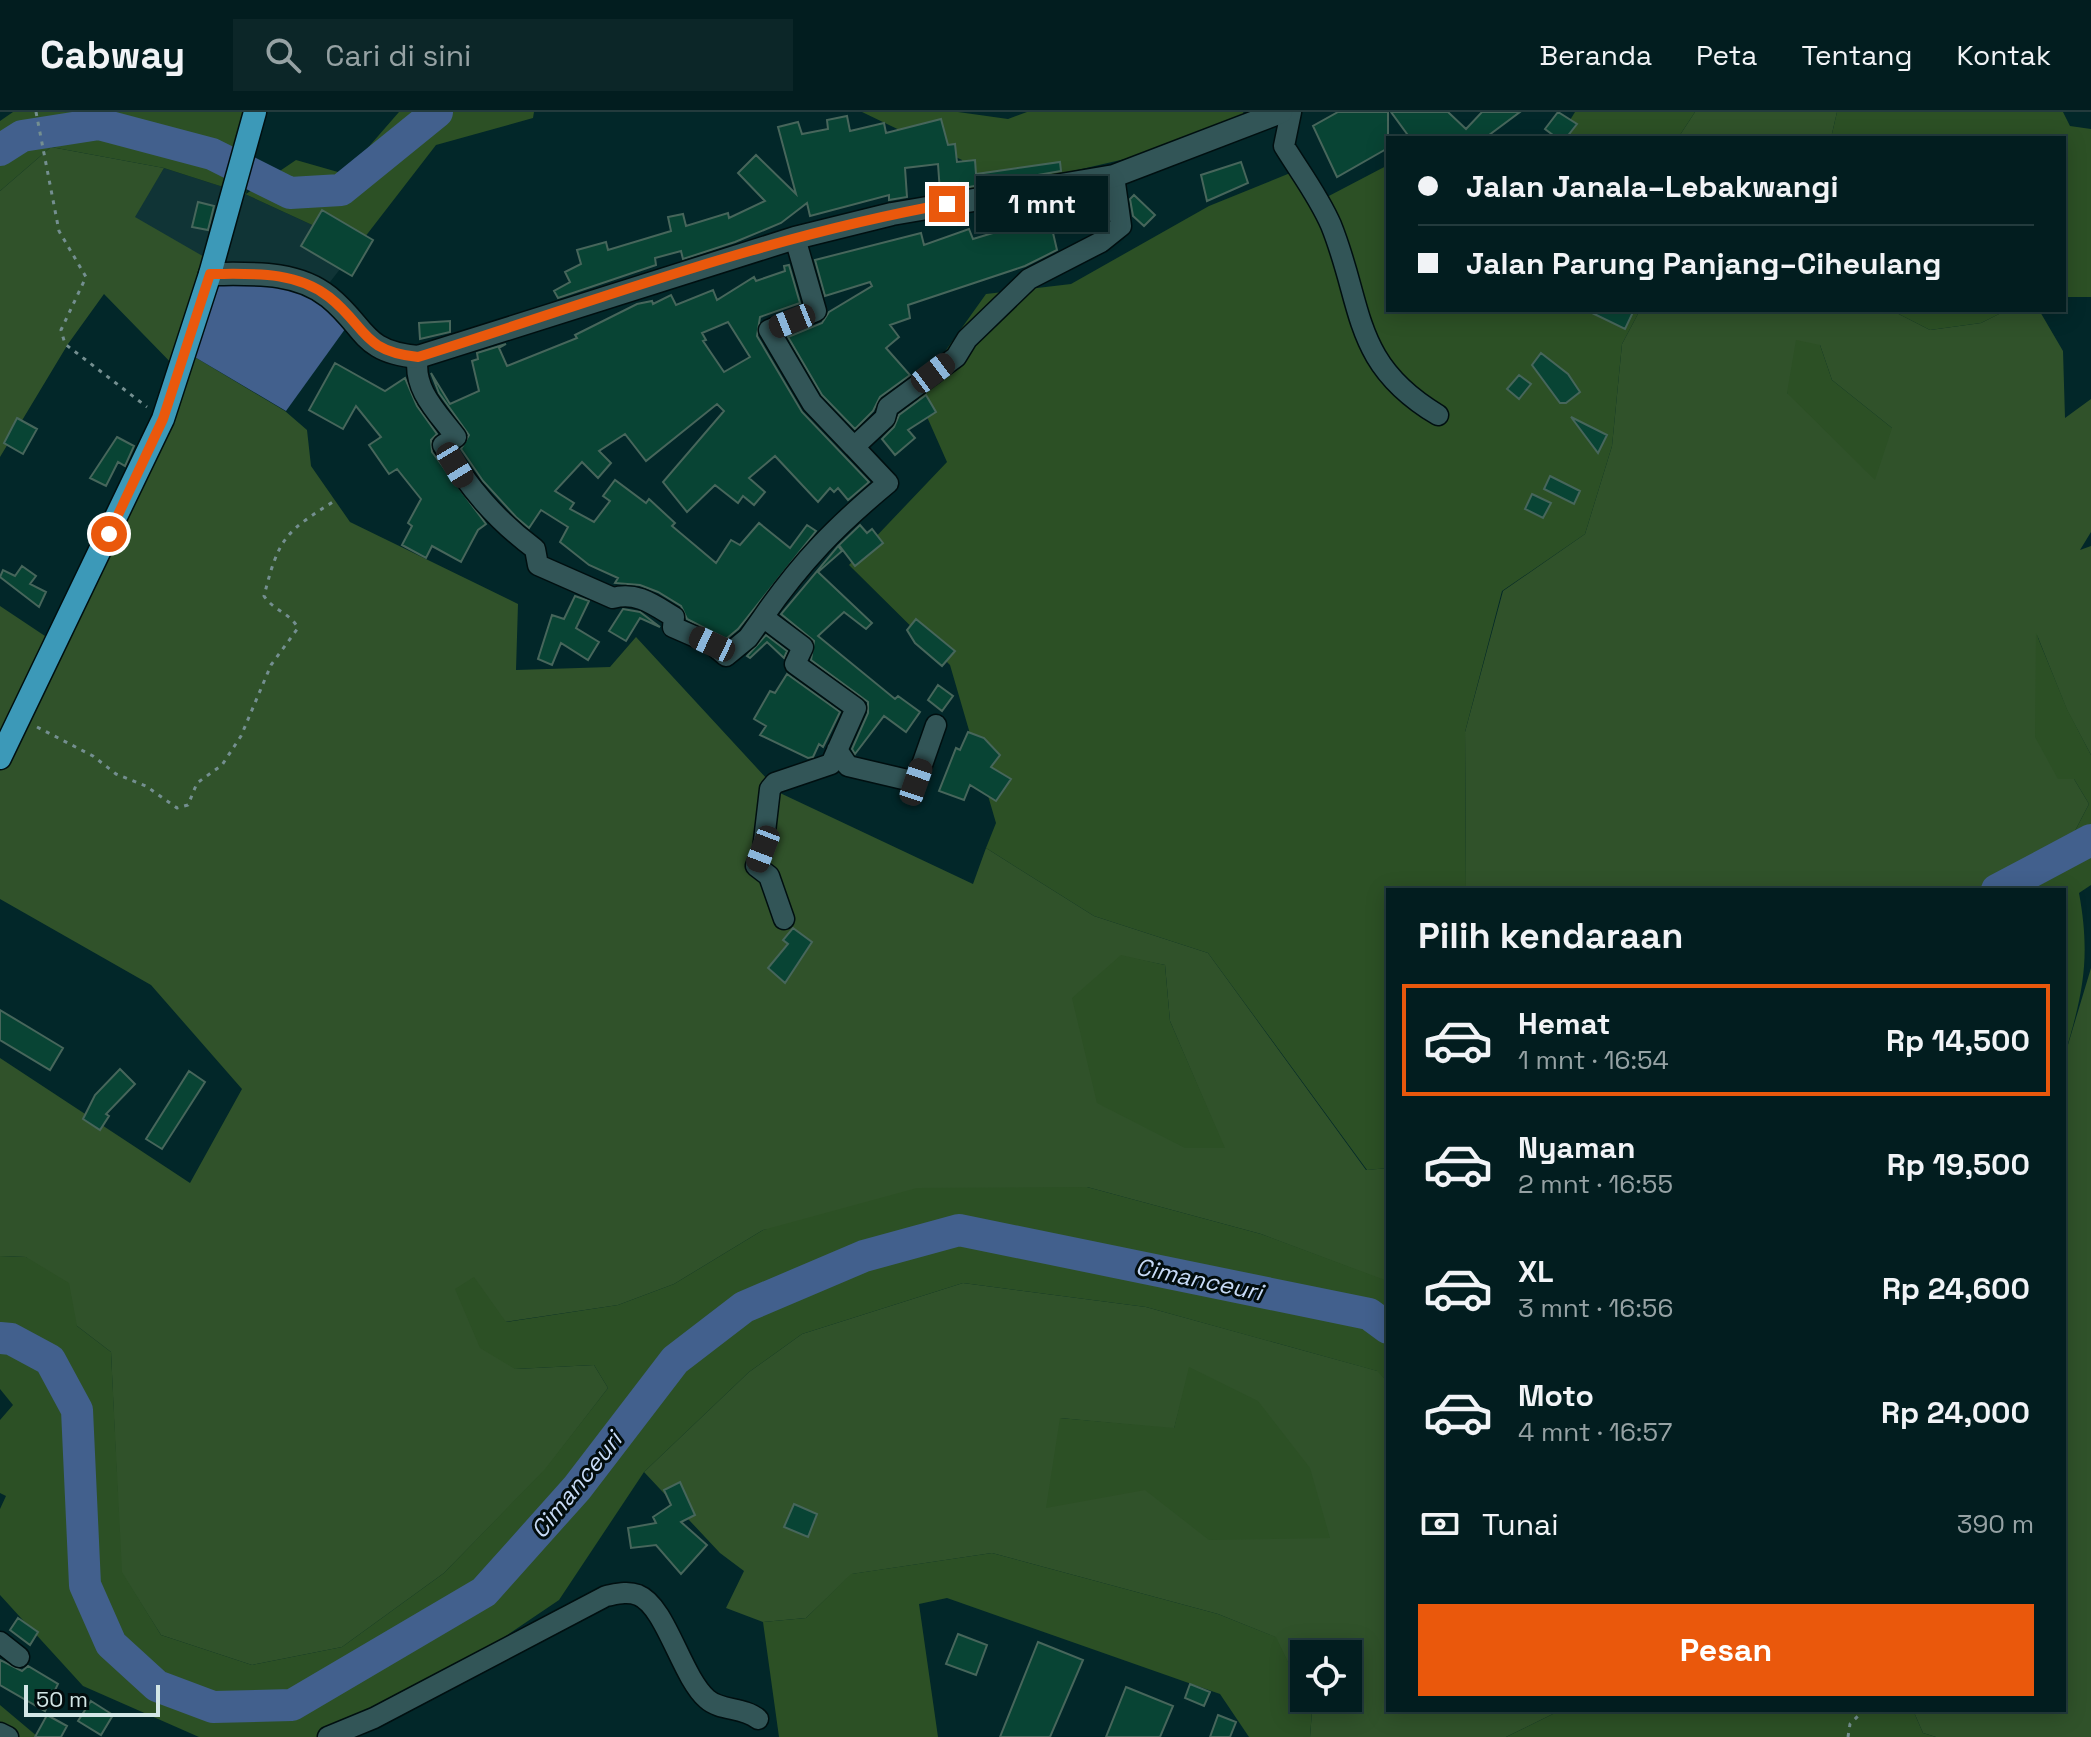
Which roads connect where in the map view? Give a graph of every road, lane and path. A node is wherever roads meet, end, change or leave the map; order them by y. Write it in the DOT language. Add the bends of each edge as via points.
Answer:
graph roads {
  1 [pos="36,112"];
  2 [pos="255,112"];
  3 [pos="1281,112"];
  4 [pos="1291,112"];
  5 [pos="1114,176"];
  6 [pos="795,238"];
  7 [pos="210,274"];
  8 [pos="418,357"];
  9 [pos="1438,415"];
  10 [pos="163,419"];
  11 [pos="854,447"];
  12 [pos="336,500"];
  13 [pos="763,617"];
  14 [pos="936,725"];
  15 [pos="13,727"];
  16 [pos="837,750"];
  17 [pos="0,758"];
  18 [pos="784,919"];
  19 [pos="0,1642"];
  20 [pos="19,1657"];
  21 [pos="1862,1712"];
  22 [pos="758,1719"];
  23 [pos="0,1733"];
  24 [pos="8,1737"];
  25 [pos="328,1737"];
  26 [pos="1848,1737"];
  1 -- 10 [label="path" via="59,231 86,277 61,330 65,344"];
  2 -- 7 [label="main road"];
  3 -- 5 [label="street"];
  4 -- 9 [label="street" via="1284,146 1332,228 1370,350 1397,386"];
  5 -- 6 [label="street" via="892,214"];
  5 -- 11 [label="street" via="1121,226 1029,279 998,306 956,357 888,407 885,418"];
  6 -- 8 [label="street"];
  6 -- 11 [label="street" via="816,311 769,330 812,403"];
  7 -- 8 [label="street" via="279,274 328,296 370,343 396,355"];
  7 -- 10 [label="main road"];
  8 -- 13 [label="street" via="415,373 426,398 456,437 443,445 467,485 535,549 538,565 613,598 627,594 644,600 674,617 673,627 726,656"];
  10 -- 15 [label="main road"];
  11 -- 13 [label="street" via="888,483 802,561"];
  12 -- 15 [label="path" via="302,522 276,549 264,596 298,628 271,665 241,736 222,765 197,783 188,805 177,808 36,727"];
  13 -- 16 [label="street" via="803,647 795,664 856,708"];
  14 -- 16 [label="street" via="916,782 848,766"];
  15 -- 17 [label="main road"];
  16 -- 18 [label="street" via="831,764 770,789 756,866 769,876"];
  19 -- 20 [label="street"];
  21 -- 26 [label="path" via="1850,1724"];
  22 -- 25 [label="street" via="709,1702 652,1606 639,1595 624,1593 606,1596"];
  23 -- 24 [label="street"];
}
